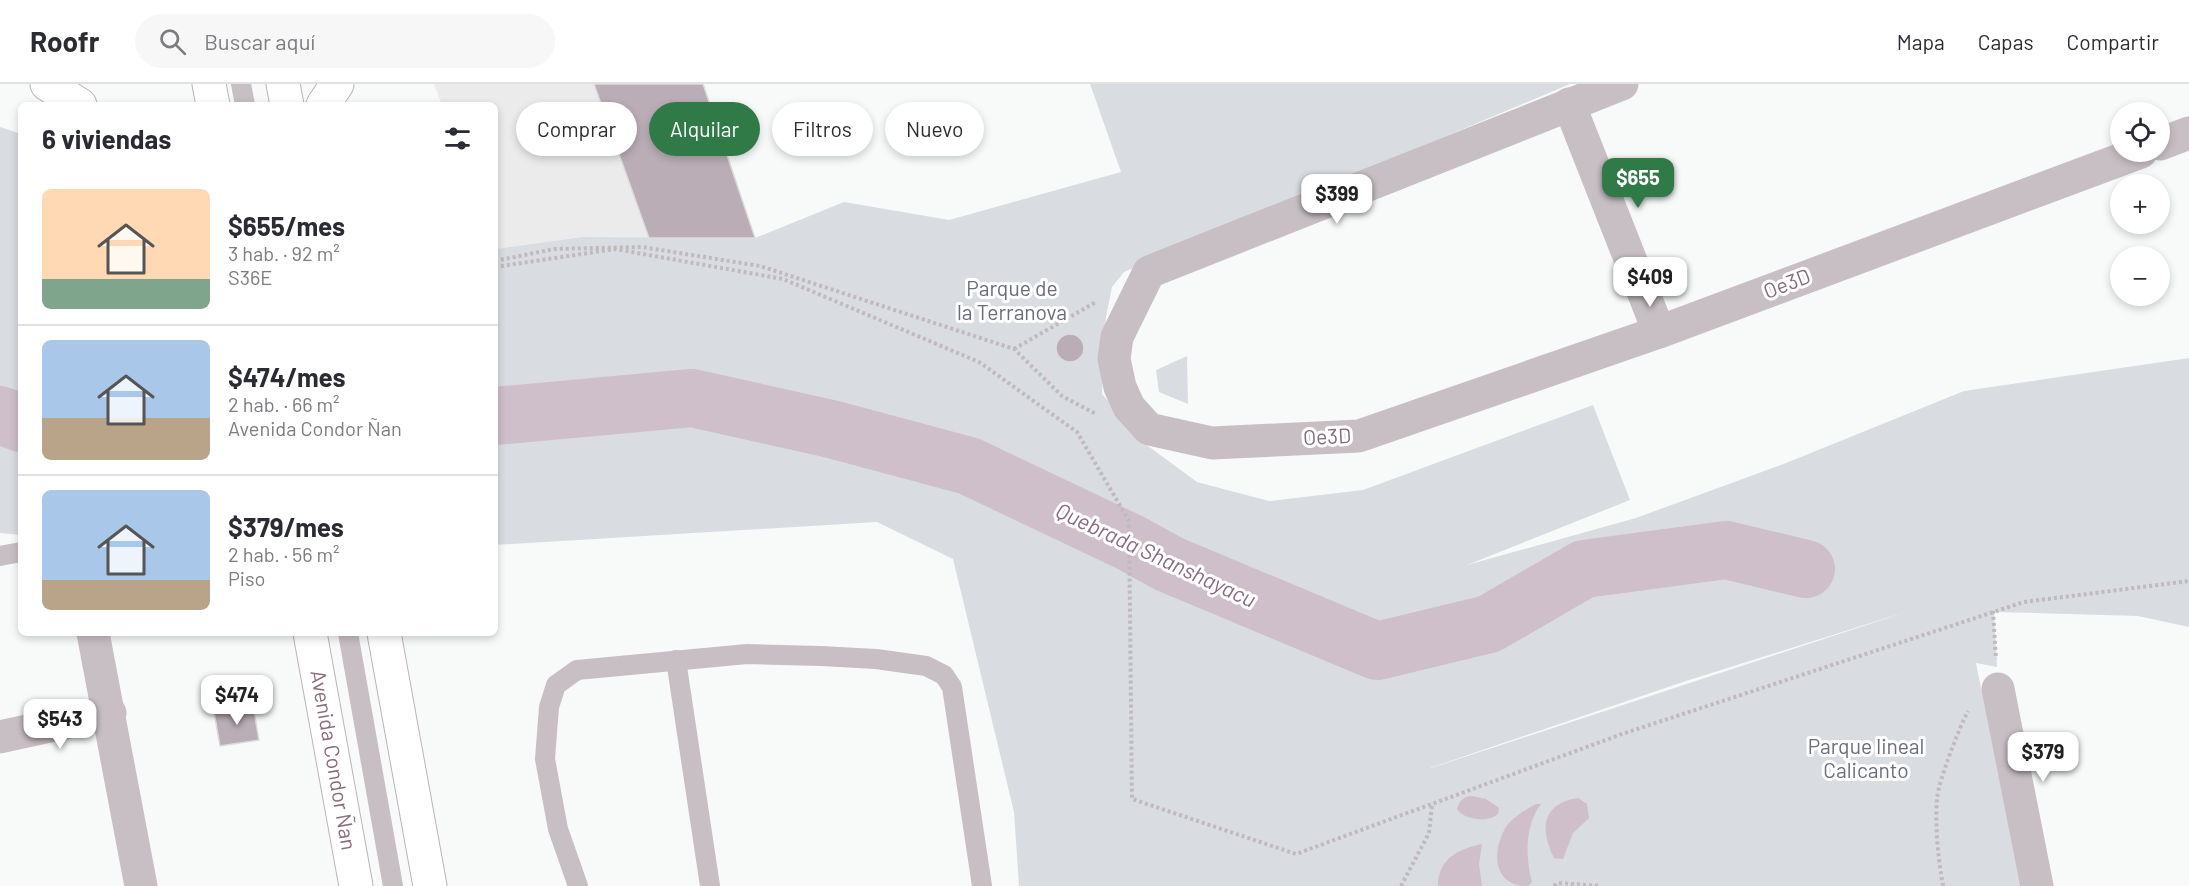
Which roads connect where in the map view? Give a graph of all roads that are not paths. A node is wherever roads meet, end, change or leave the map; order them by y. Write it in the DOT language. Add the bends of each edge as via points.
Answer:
graph roads {
  1 [pos="47,84"];
  2 [pos="209,84"];
  3 [pos="241,84"];
  4 [pos="283,84"];
  5 [pos="337,84"];
  6 [pos="1622,84"];
  7 [pos="75,102"];
  8 [pos="212,102"];
  9 [pos="244,102"];
  10 [pos="286,102"];
  11 [pos="325,102"];
  12 [pos="1569,104"];
  13 [pos="2189,134"];
  14 [pos="2170,141"];
  15 [pos="2114,162"];
  16 [pos="1659,332"];
  17 [pos="18,553"];
  18 [pos="0,556"];
  19 [pos="94,636"];
  20 [pos="311,636"];
  21 [pos="349,636"];
  22 [pos="385,636"];
  23 [pos="676,660"];
  24 [pos="1998,689"];
  25 [pos="110,713"];
  26 [pos="0,737"];
  27 [pos="141,886"];
  28 [pos="356,886"];
  29 [pos="393,886"];
  30 [pos="430,886"];
  31 [pos="578,886"];
  32 [pos="710,886"];
  33 [pos="982,886"];
  34 [pos="2037,886"];
  1 -- 7 [label="main road"];
  2 -- 8 [label="main road"];
  3 -- 9 [label="lane"];
  4 -- 10 [label="main road"];
  5 -- 11 [label="main road"];
  6 -- 12 [label="street, Oe3D"];
  12 -- 16 [label="street"];
  12 -- 16 [label="street, Oe3D" via="1149,272 1117,337 1114,359 1120,387 1129,407 1149,429 1174,435 1212,442 1359,436"];
  13 -- 14 [label="street"];
  15 -- 16 [label="street, Oe3D"];
  17 -- 18 [label="lane"];
  19 -- 25 [label="street"];
  20 -- 28 [label="main road, Avenida Condor Ñan"];
  21 -- 29 [label="lane"];
  22 -- 30 [label="main road"];
  23 -- 31 [label="lane" via="577,670 556,685 549,707 545,759 558,830"];
  23 -- 32 [label="lane"];
  23 -- 33 [label="lane" via="747,654 876,659 926,666 944,675 952,687"];
  24 -- 34 [label="street"];
  25 -- 26 [label="street"];
  25 -- 27 [label="street"];
}
